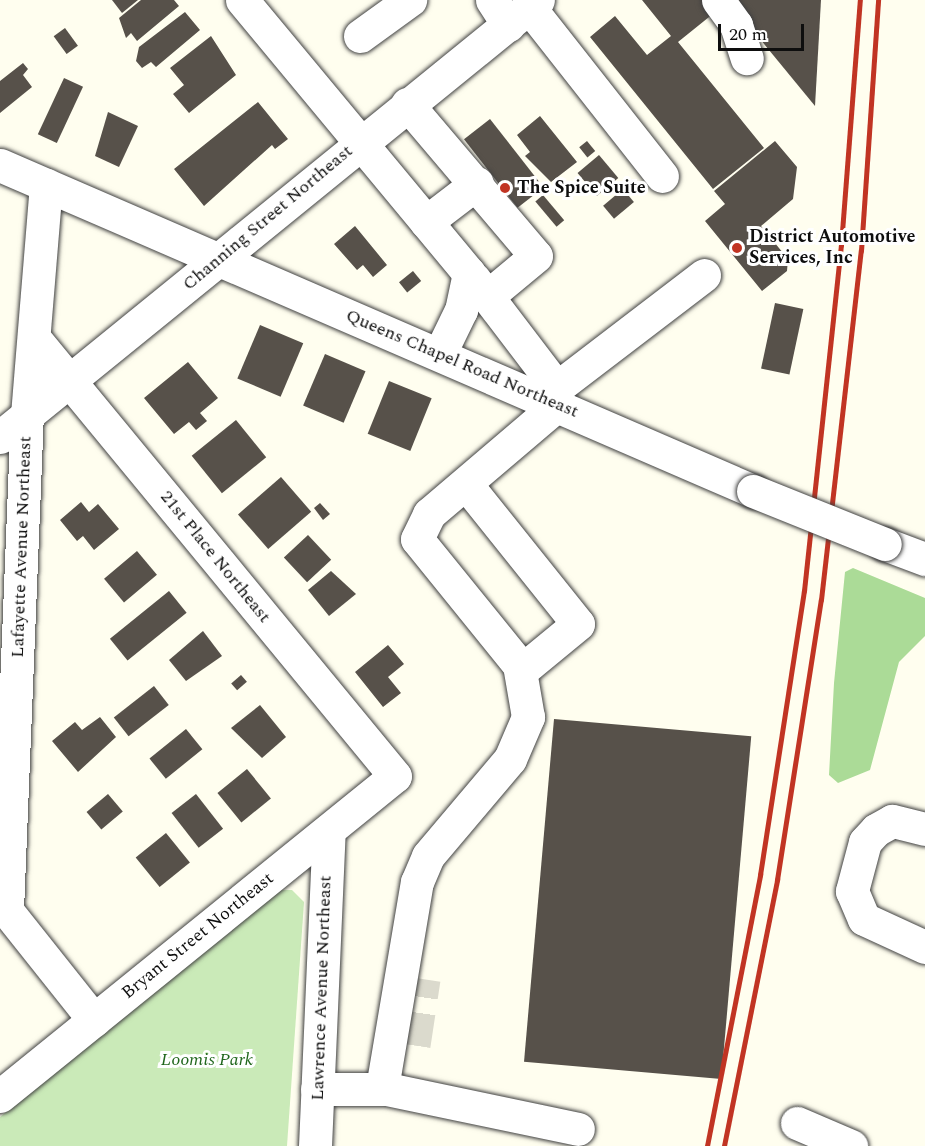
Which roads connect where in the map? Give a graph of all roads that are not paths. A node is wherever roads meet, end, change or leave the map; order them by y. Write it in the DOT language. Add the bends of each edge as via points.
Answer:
graph roads {
  1 [pos="242,0"];
  2 [pos="410,0"];
  3 [pos="718,0"];
  4 [pos="517,8"];
  5 [pos="360,36"];
  6 [pos="747,58"];
  7 [pos="407,104"];
  8 [pos="358,143"];
  9 [pos="0,165"];
  10 [pos="662,176"];
  11 [pos="477,183"];
  12 [pos="46,185"];
  13 [pos="426,222"];
  14 [pos="219,259"];
  15 [pos="704,275"];
  16 [pos="478,285"];
  17 [pos="34,339"];
  18 [pos="440,353"];
  19 [pos="69,380"];
  20 [pos="552,397"];
  21 [pos="27,415"];
  22 [pos="0,437"];
  23 [pos="466,484"];
  24 [pos="925,559"];
  25 [pos="521,671"];
  26 [pos="395,776"];
  27 [pos="925,829"];
  28 [pos="328,830"];
  29 [pos="3,906"];
  30 [pos="404,941"];
  31 [pos="925,947"];
  32 [pos="424,979"];
  33 [pos="94,1020"];
  34 [pos="414,1045"];
  35 [pos="384,1078"];
  36 [pos="317,1089"];
  37 [pos="0,1096"];
  38 [pos="797,1123"];
  39 [pos="578,1129"];
  40 [pos="315,1146"];
  41 [pos="851,1146"];
  1 -- 8 [label="street"];
  2 -- 5 [label="street"];
  3 -- 6 [label="street" via="736,25"];
  4 -- 7 [label="street, Channing Street Northeast"];
  4 -- 10 [label="street"];
  7 -- 8 [label="street, Channing Street Northeast"];
  7 -- 11 [label="street"];
  8 -- 13 [label="street"];
  8 -- 14 [label="street, Channing Street Northeast"];
  9 -- 12 [label="street, Queens Chapel Road Northeast"];
  11 -- 13 [label="street"];
  11 -- 16 [label="street" via="536,256"];
  12 -- 14 [label="street, Queens Chapel Road Northeast"];
  12 -- 17 [label="street, Lafayette Avenue Northeast"];
  13 -- 16 [label="street"];
  14 -- 18 [label="street, Queens Chapel Road Northeast"];
  14 -- 19 [label="street, Channing Street Northeast"];
  15 -- 20 [label="street"];
  16 -- 18 [label="street"];
  16 -- 20 [label="street"];
  17 -- 19 [label="street, 21st Place Northeast"];
  17 -- 21 [label="street, Lafayette Avenue Northeast"];
  18 -- 20 [label="street, Queens Chapel Road Northeast"];
  19 -- 21 [label="street, Channing Street Northeast"];
  19 -- 26 [label="street, 21st Place Northeast"];
  20 -- 23 [label="street"];
  20 -- 24 [label="street, Queens Chapel Road Northeast, bridge" via="753,491"];
  21 -- 22 [label="street, Channing Street Northeast"];
  21 -- 29 [label="street, Lafayette Avenue Northeast"];
  23 -- 25 [label="street" via="429,514 417,539"];
  23 -- 25 [label="street" via="578,624"];
  25 -- 30 [label="street" via="528,717 510,759 428,856"];
  26 -- 28 [label="street, Bryant Street Northeast"];
  27 -- 31 [label="street" via="892,821 876,830 865,842 852,891 864,919"];
  28 -- 33 [label="street, Bryant Street Northeast"];
  28 -- 36 [label="street, Lawrence Avenue Northeast"];
  29 -- 33 [label="street"];
  30 -- 32 [label="street"];
  30 -- 35 [label="street"];
  33 -- 37 [label="street, Bryant Street Northeast"];
  34 -- 35 [label="street"];
  35 -- 36 [label="street"];
  35 -- 39 [label="street"];
  36 -- 40 [label="street, Lawrence Avenue Northeast"];
  38 -- 41 [label="street"];
}
